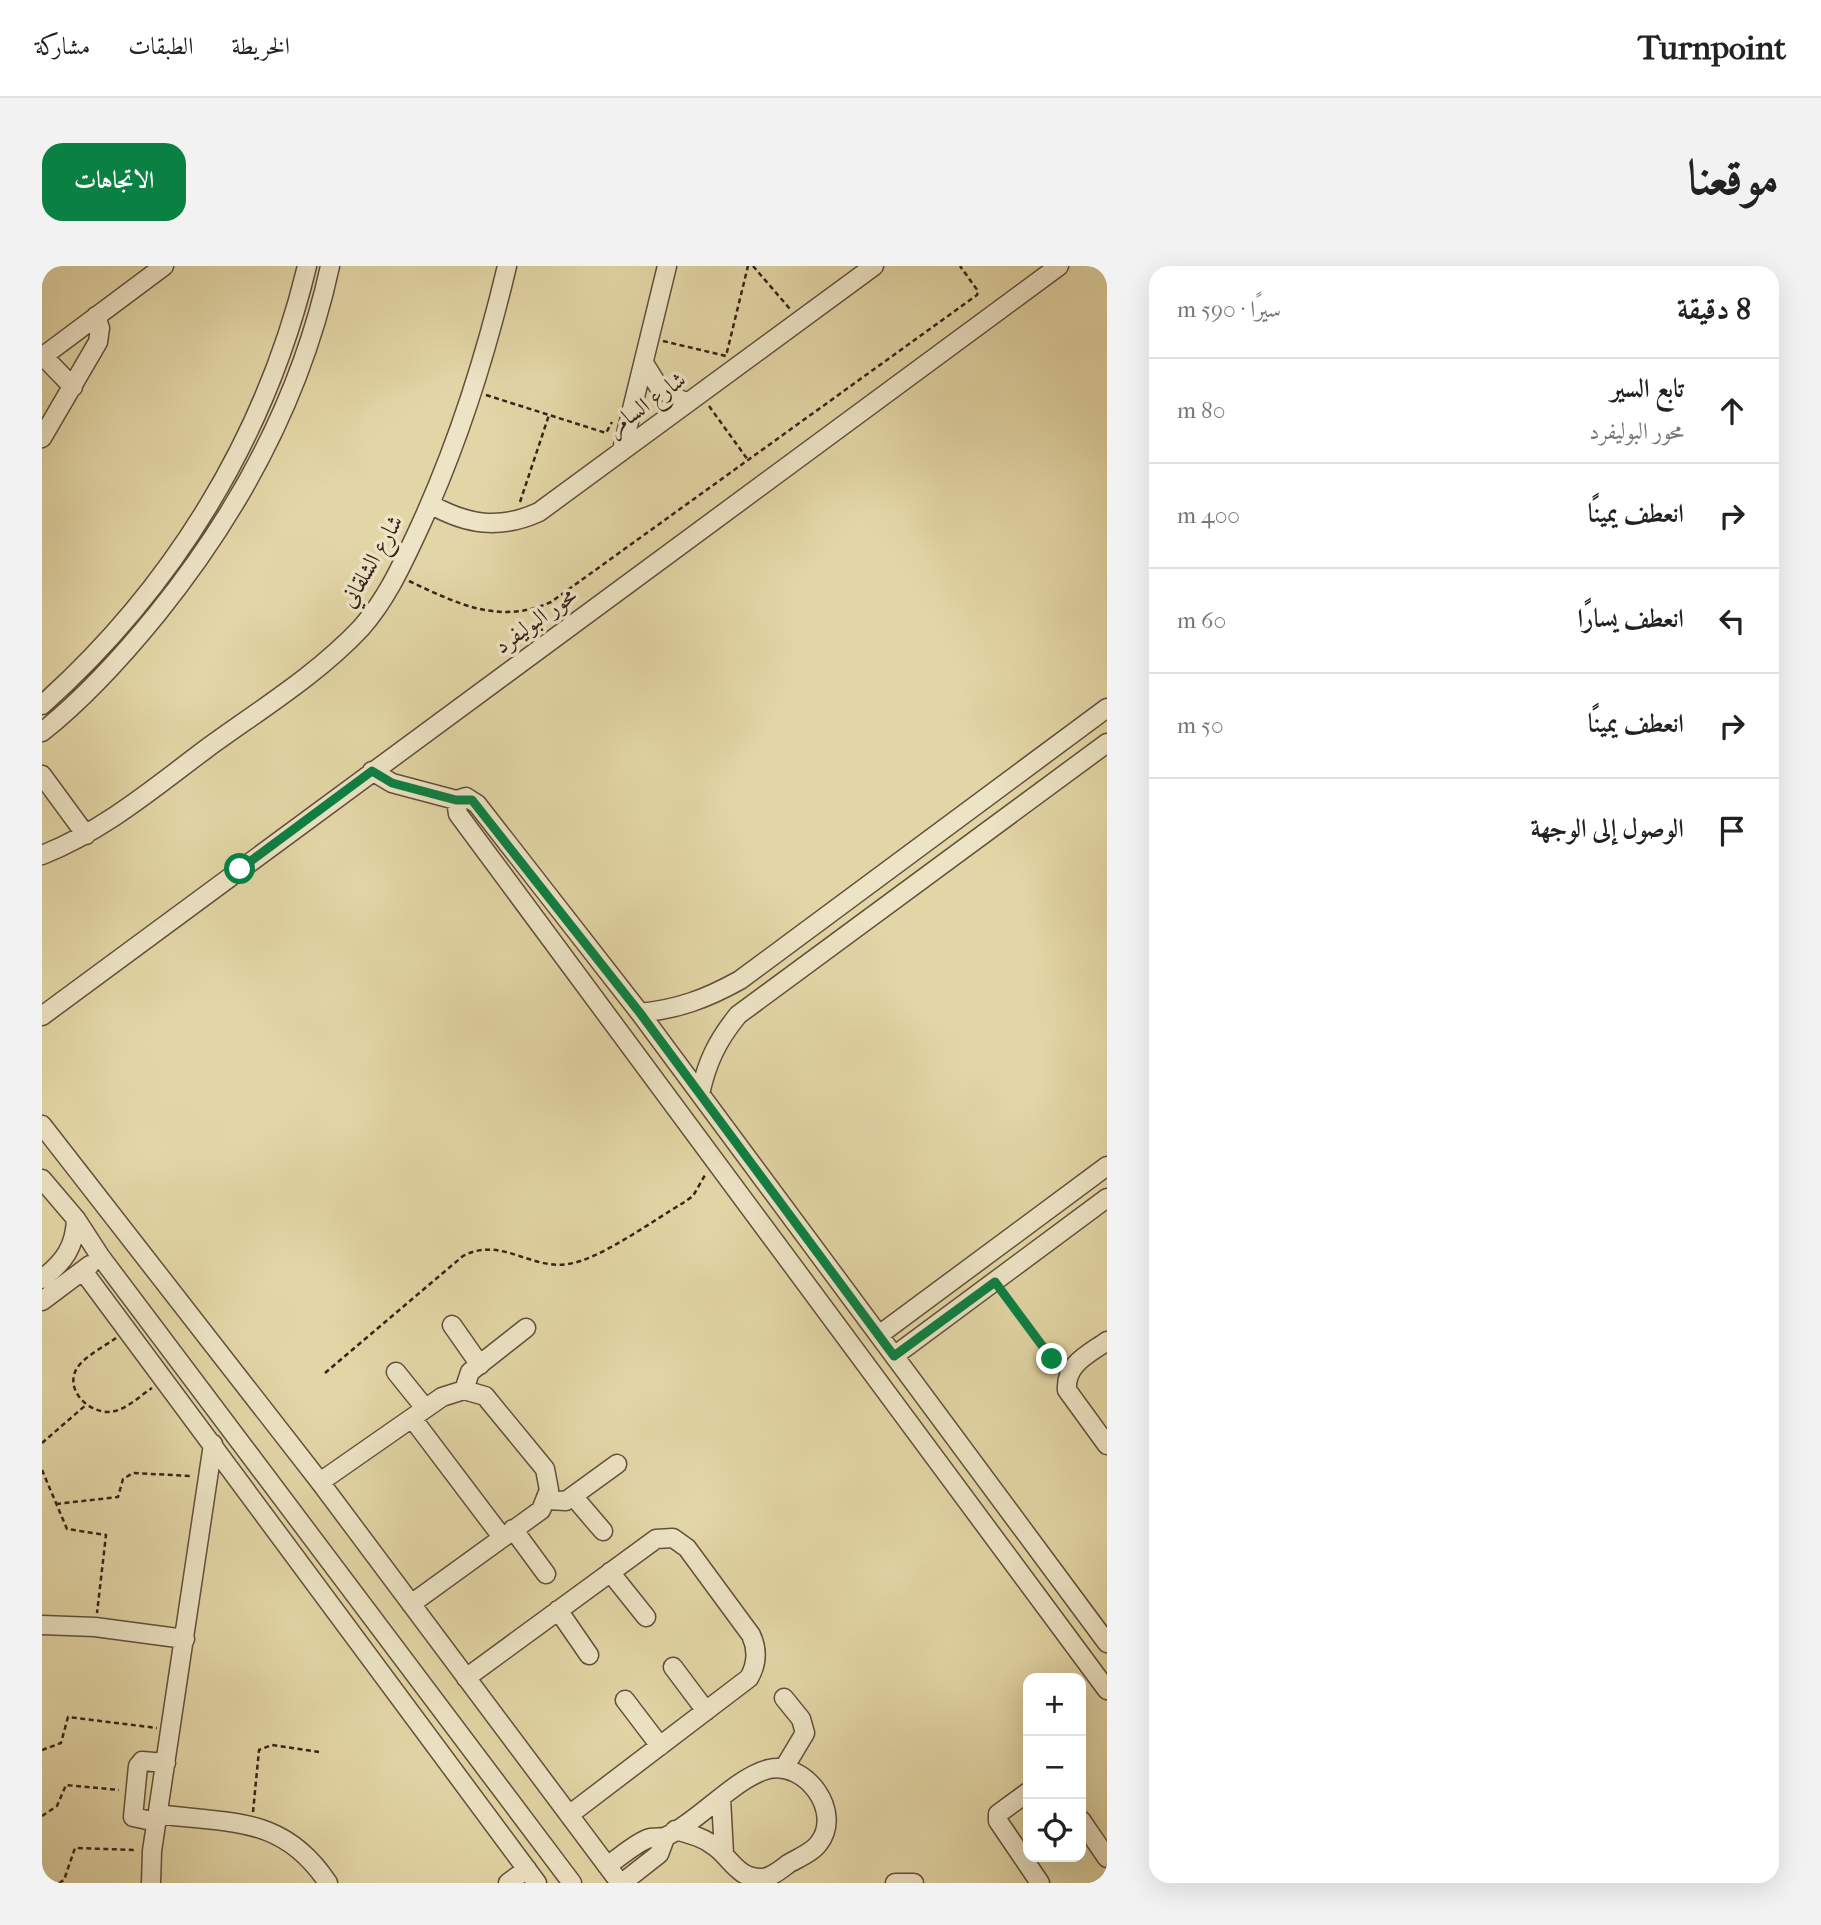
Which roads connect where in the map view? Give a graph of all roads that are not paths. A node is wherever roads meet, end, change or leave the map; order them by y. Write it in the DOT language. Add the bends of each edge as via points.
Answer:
graph roads {
  1 [pos="164,266"];
  2 [pos="307,266"];
  3 [pos="330,266"];
  4 [pos="508,266"];
  5 [pos="667,266"];
  6 [pos="874,266"];
  7 [pos="1059,266"];
  8 [pos="96,316"];
  9 [pos="42,356"];
  10 [pos="644,363"];
  11 [pos="73,387"];
  12 [pos="693,398"];
  13 [pos="42,438"];
  14 [pos="622,450"];
  15 [pos="430,504"];
  16 [pos="143,598"];
  17 [pos="159,611"];
  18 [pos="42,705"];
  19 [pos="1107,708"];
  20 [pos="42,732"];
  21 [pos="1105,749"];
  22 [pos="372,771"];
  23 [pos="42,775"];
  24 [pos="456,800"];
  25 [pos="86,835"];
  26 [pos="42,855"];
  27 [pos="640,1013"];
  28 [pos="42,1016"];
  29 [pos="700,1094"];
  30 [pos="42,1125"];
  31 [pos="1107,1166"];
  32 [pos="42,1179"];
  33 [pos="1107,1198"];
  34 [pos="76,1219"];
  35 [pos="815,1251"];
  36 [pos="100,1256"];
  37 [pos="792,1267"];
  38 [pos="83,1271"];
  39 [pos="42,1279"];
  40 [pos="42,1301"];
  41 [pos="452,1325"];
  42 [pos="526,1328"];
  43 [pos="879,1335"];
  44 [pos="1107,1341"];
  45 [pos="894,1356"];
  46 [pos="480,1365"];
  47 [pos="396,1372"];
  48 [pos="464,1390"];
  49 [pos="419,1413"];
  50 [pos="213,1444"];
  51 [pos="1107,1445"];
  52 [pos="617,1464"];
  53 [pos="320,1482"];
  54 [pos="573,1496"];
  55 [pos="547,1500"];
  56 [pos="603,1531"];
  57 [pos="508,1533"];
  58 [pos="610,1572"];
  59 [pos="546,1574"];
  60 [pos="411,1604"];
  61 [pos="558,1610"];
  62 [pos="646,1617"];
  63 [pos="42,1625"];
  64 [pos="185,1639"];
  65 [pos="1107,1642"];
  66 [pos="589,1655"];
  67 [pos="673,1667"];
  68 [pos="466,1678"];
  69 [pos="1107,1690"];
  70 [pos="783,1698"];
  71 [pos="625,1700"];
  72 [pos="706,1711"];
  73 [pos="660,1746"];
  74 [pos="166,1763"];
  75 [pos="784,1768"];
  76 [pos="1023,1796"];
  77 [pos="721,1798"];
  78 [pos="569,1815"];
  79 [pos="157,1818"];
  80 [pos="1086,1827"];
  81 [pos="670,1834"];
  82 [pos="724,1854"];
  83 [pos="1107,1858"];
  84 [pos="607,1866"];
  85 [pos="532,1876"];
  86 [pos="151,1883"];
  87 [pos="328,1883"];
  88 [pos="508,1883"];
  89 [pos="572,1883"];
  90 [pos="621,1883"];
  91 [pos="895,1883"];
  92 [pos="914,1883"];
  93 [pos="1040,1883"];
  1 -- 8 [label="street"];
  2 -- 16 [label="street" via="280,359 249,434 196,528"];
  3 -- 17 [label="street" via="302,366 270,440 215,539"];
  4 -- 15 [label="street, شارع الشلقاني" via="473,391"];
  5 -- 10 [label="street"];
  6 -- 12 [label="street, شارع السامر"];
  7 -- 22 [label="street, محور البوليفرد"];
  8 -- 9 [label="street"];
  8 -- 11 [label="street" via="98,342"];
  9 -- 11 [label="street"];
  10 -- 12 [label="street" via="660,389"];
  10 -- 14 [label="street"];
  11 -- 13 [label="street"];
  12 -- 14 [label="street, شارع السامر"];
  14 -- 15 [label="street, شارع السامر" via="539,512 514,522 473,522"];
  15 -- 25 [label="street, شارع الشلقاني" via="379,604 348,642"];
  16 -- 17 [label="street"];
  16 -- 18 [label="street" via="94,656"];
  17 -- 20 [label="street" via="108,671"];
  19 -- 27 [label="street" via="740,979 676,1009"];
  21 -- 29 [label="street" via="738,1015 713,1049"];
  22 -- 24 [label="street" via="392,783"];
  22 -- 28 [label="street, محور البوليفرد"];
  23 -- 25 [label="street"];
  24 -- 27 [label="street" via="466,797 477,804"];
  24 -- 37 [label="street" via="458,814"];
  25 -- 26 [label="street, شارع الشلقاني"];
  27 -- 29 [label="street"];
  29 -- 35 [label="street"];
  30 -- 53 [label="street"];
  31 -- 43 [label="street"];
  32 -- 34 [label="street"];
  33 -- 45 [label="street"];
  34 -- 36 [label="street"];
  34 -- 39 [label="street" via="70,1250"];
  35 -- 37 [label="street"];
  35 -- 43 [label="street"];
  36 -- 38 [label="street"];
  36 -- 89 [label="street"];
  37 -- 69 [label="street"];
  38 -- 40 [label="street"];
  38 -- 50 [label="street"];
  41 -- 46 [label="street"];
  42 -- 46 [label="street"];
  43 -- 45 [label="street"];
  44 -- 51 [label="street" via="1071,1368 1066,1378 1067,1390"];
  45 -- 65 [label="street"];
  46 -- 48 [label="street" via="466,1377"];
  47 -- 49 [label="street"];
  48 -- 49 [label="street" via="442,1397"];
  48 -- 55 [label="street" via="485,1396 545,1469"];
  49 -- 53 [label="street"];
  49 -- 57 [label="street"];
  50 -- 64 [label="street"];
  50 -- 85 [label="street"];
  52 -- 54 [label="street"];
  53 -- 60 [label="street"];
  54 -- 55 [label="street" via="559,1502"];
  54 -- 56 [label="street"];
  55 -- 57 [label="street" via="541,1510"];
  57 -- 59 [label="street"];
  57 -- 60 [label="street"];
  58 -- 61 [label="street"];
  58 -- 62 [label="street"];
  58 -- 72 [label="street" via="656,1539 673,1538 687,1548 751,1635 756,1657 749,1678"];
  60 -- 68 [label="street"];
  61 -- 66 [label="street"];
  61 -- 68 [label="street"];
  63 -- 64 [label="street"];
  64 -- 74 [label="street"];
  67 -- 72 [label="street"];
  68 -- 78 [label="street"];
  70 -- 75 [label="street" via="801,1719 805,1733"];
  71 -- 73 [label="street"];
  72 -- 73 [label="street"];
  73 -- 78 [label="street"];
  74 -- 79 [label="street"];
  74 -- 79 [label="street" via="139,1763 133,1817"];
  75 -- 77 [label="street" via="762,1771"];
  75 -- 82 [label="street" via="813,1785 824,1803 826,1825 818,1845 767,1878 740,1872"];
  76 -- 93 [label="street" via="998,1814 998,1821"];
  77 -- 81 [label="street"];
  77 -- 82 [label="street"];
  78 -- 84 [label="street"];
  79 -- 86 [label="street"];
  79 -- 87 [label="street" via="251,1826 291,1840"];
  80 -- 83 [label="street"];
  81 -- 82 [label="street" via="702,1838"];
  81 -- 84 [label="street" via="647,1839"];
  81 -- 90 [label="street" via="659,1854"];
  84 -- 90 [label="street"];
  85 -- 88 [label="street"];
  91 -- 92 [label="street"];
}
